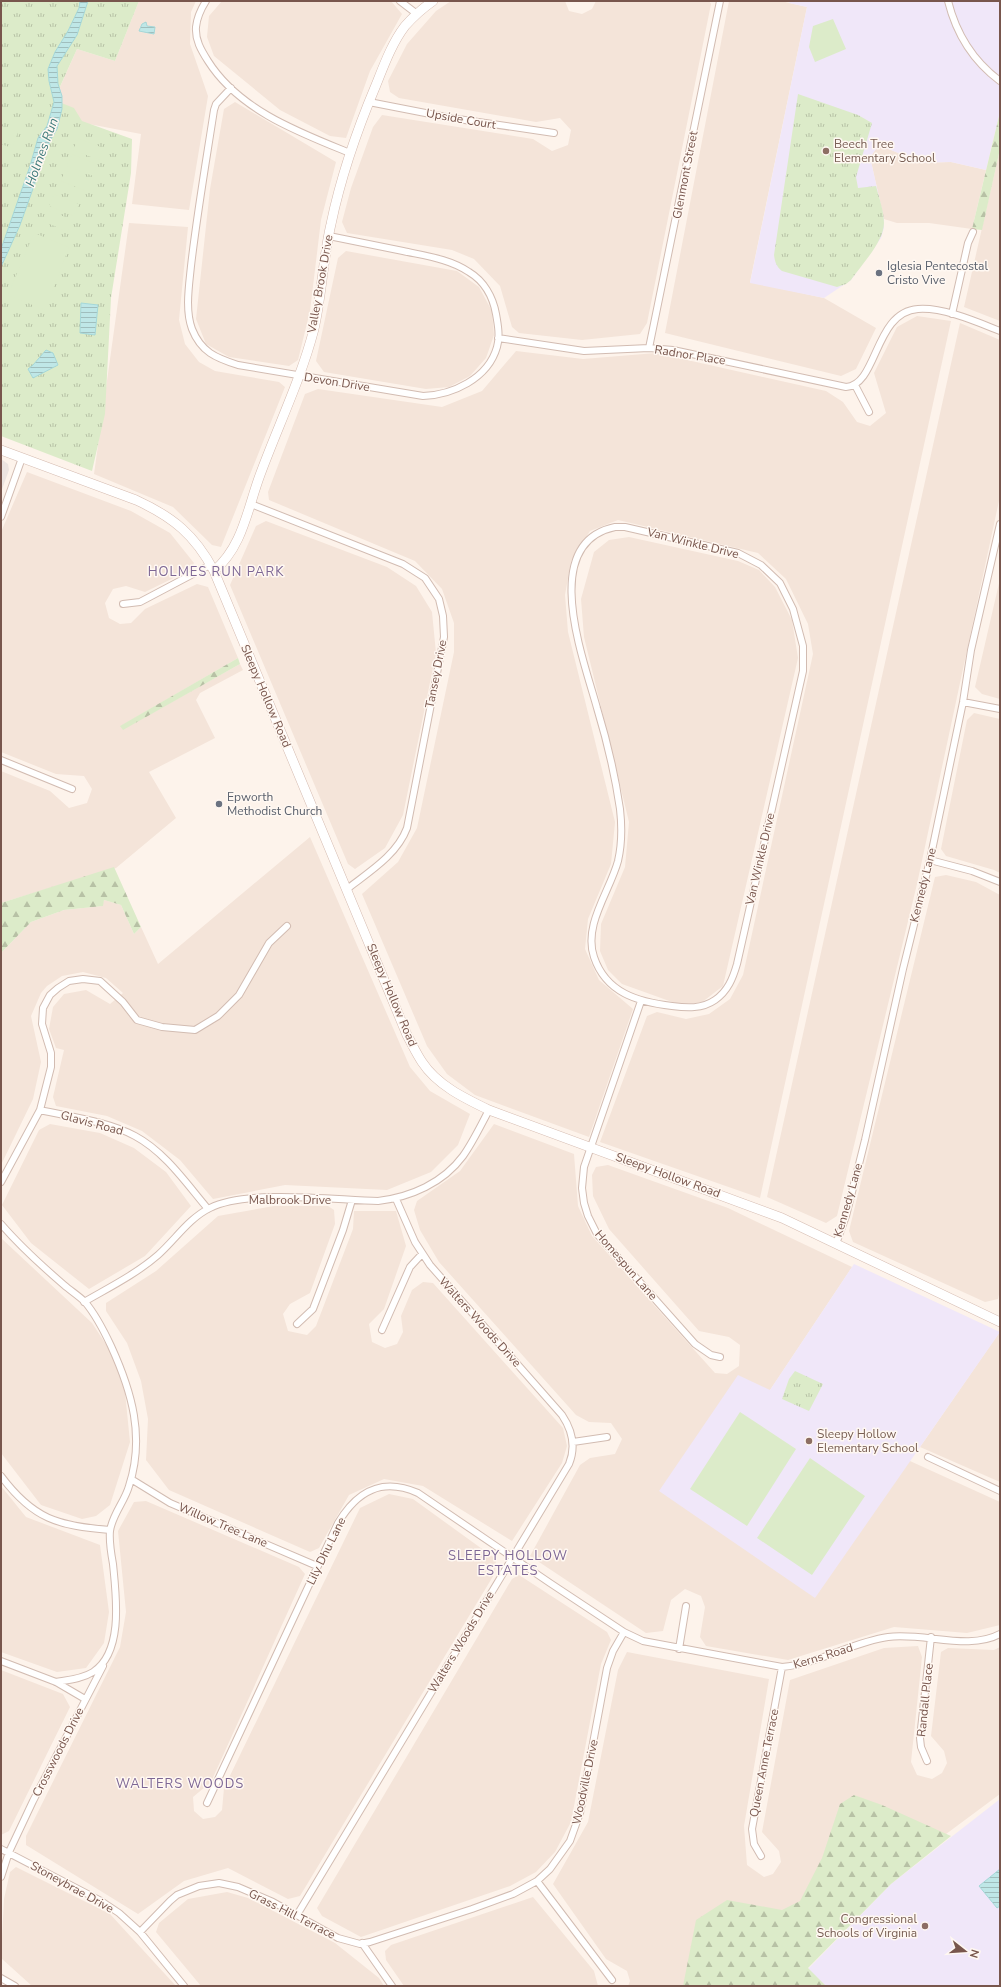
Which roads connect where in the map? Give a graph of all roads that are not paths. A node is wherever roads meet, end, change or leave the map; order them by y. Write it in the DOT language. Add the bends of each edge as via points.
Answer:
graph roads {
  1 [pos="206,1"];
  2 [pos="400,1"];
  3 [pos="433,1"];
  4 [pos="720,1"];
  5 [pos="948,1"];
  6 [pos="417,14"];
  7 [pos="1000,80"];
  8 [pos="231,88"];
  9 [pos="369,102"];
  10 [pos="554,133"];
  11 [pos="350,153"];
  12 [pos="973,232"];
  13 [pos="328,236"];
  14 [pos="952,314"];
  15 [pos="1000,331"];
  16 [pos="498,338"];
  17 [pos="650,348"];
  18 [pos="300,376"];
  19 [pos="855,385"];
  20 [pos="869,412"];
  21 [pos="1,450"];
  22 [pos="22,458"];
  23 [pos="251,504"];
  24 [pos="1,517"];
  25 [pos="1000,524"];
  26 [pos="212,568"];
  27 [pos="123,604"];
  28 [pos="963,702"];
  29 [pos="1000,709"];
  30 [pos="1,760"];
  31 [pos="72,789"];
  32 [pos="930,860"];
  33 [pos="1000,882"];
  34 [pos="347,889"];
  35 [pos="287,926"];
  36 [pos="641,1001"];
  37 [pos="40,1110"];
  38 [pos="489,1110"];
  39 [pos="591,1146"];
  40 [pos="1,1182"];
  41 [pos="396,1199"];
  42 [pos="352,1200"];
  43 [pos="208,1209"];
  44 [pos="1,1224"];
  45 [pos="836,1244"];
  46 [pos="422,1254"];
  47 [pos="84,1302"];
  48 [pos="999,1319"];
  49 [pos="297,1324"];
  50 [pos="382,1330"];
  51 [pos="720,1356"];
  52 [pos="607,1437"];
  53 [pos="573,1442"];
  54 [pos="928,1457"];
  55 [pos="1,1476"];
  56 [pos="131,1480"];
  57 [pos="1000,1491"];
  58 [pos="110,1530"];
  59 [pos="512,1557"];
  60 [pos="318,1566"];
  61 [pos="686,1606"];
  62 [pos="624,1632"];
  63 [pos="1000,1634"];
  64 [pos="931,1637"];
  65 [pos="679,1649"];
  66 [pos="106,1659"];
  67 [pos="1,1661"];
  68 [pos="782,1667"];
  69 [pos="56,1682"];
  70 [pos="85,1700"];
  71 [pos="927,1761"];
  72 [pos="207,1803"];
  73 [pos="1,1849"];
  74 [pos="9,1852"];
  75 [pos="761,1856"];
  76 [pos="1,1877"];
  77 [pos="537,1881"];
  78 [pos="297,1915"];
  79 [pos="140,1932"];
  80 [pos="362,1943"];
  81 [pos="1,1978"];
  82 [pos="612,1980"];
  83 [pos="14,1986"];
  84 [pos="184,1986"];
  85 [pos="392,1986"];
  1 -- 8 [label="street" via="197,21 197,37 213,68"];
  2 -- 6 [label="street"];
  3 -- 6 [label="main road, Valley Brook Drive"];
  4 -- 17 [label="street, Glenmont Street"];
  5 -- 7 [label="street" via="967,48 981,65"];
  6 -- 9 [label="main road, Valley Brook Drive" via="399,35"];
  8 -- 11 [label="street" via="275,120"];
  8 -- 18 [label="street, Devon Drive" via="216,104 214,110 195,232 188,306 190,323 204,348 218,359"];
  9 -- 10 [label="street, Upside Court" via="451,118"];
  9 -- 11 [label="main road, Valley Brook Drive"];
  11 -- 13 [label="main road, Valley Brook Drive"];
  12 -- 14 [label="street" via="968,243"];
  13 -- 16 [label="street, Devon Drive" via="432,257 460,266 481,282 492,298"];
  13 -- 18 [label="main road, Valley Brook Drive" via="314,328"];
  14 -- 15 [label="street"];
  14 -- 19 [label="street" via="922,308 902,314 889,327 863,377"];
  16 -- 17 [label="street, Radnor Place" via="584,351"];
  16 -- 18 [label="street, Devon Drive" via="495,353 478,375 459,389 438,396 409,395"];
  17 -- 19 [label="street, Radnor Place" via="692,353 842,387"];
  18 -- 23 [label="main road, Valley Brook Drive" via="260,472"];
  19 -- 20 [label="street"];
  21 -- 22 [label="main road, Sleepy Hollow Road"];
  22 -- 24 [label="street"];
  22 -- 26 [label="main road, Sleepy Hollow Road" via="156,509 188,534"];
  23 -- 26 [label="main road, Valley Brook Drive" via="230,555"];
  23 -- 34 [label="street, Tansey Drive" via="403,564 425,578 441,606 444,645 407,828 397,847 388,857"];
  25 -- 28 [label="street, Kennedy Lane" via="971,650"];
  26 -- 27 [label="street, Valley Brook Drive" via="140,602"];
  26 -- 34 [label="main road, Sleepy Hollow Road"];
  28 -- 29 [label="street"];
  28 -- 32 [label="street, Kennedy Lane"];
  30 -- 31 [label="street"];
  32 -- 33 [label="street"];
  32 -- 45 [label="street, Kennedy Lane" via="865,1140 846,1216"];
  34 -- 38 [label="main road, Sleepy Hollow Road" via="407,1035 421,1061 447,1087"];
  35 -- 37 [label="street" via="269,943 239,995 218,1016 195,1030 162,1027 137,1020 123,1002 100,982 83,979 69,981 58,988 50,995 43,1008 42,1024 51,1053 51,1067"];
  36 -- 36 [label="street, Van Winkle Drive" via="679,1007 699,1007 716,999 729,985 737,964 803,671 803,646 799,625 786,594 776,578 761,564 738,553 716,547 615,527 598,532 585,544 574,567 570,600 581,651 612,760 622,831 618,862 594,924 592,948 602,974 631,998"];
  36 -- 39 [label="street"];
  37 -- 40 [label="street"];
  37 -- 43 [label="street, Glavis Road" via="113,1127 134,1135 158,1152"];
  38 -- 39 [label="main road, Sleepy Hollow Road"];
  38 -- 41 [label="street, Malbrook Drive" via="468,1149 443,1177 423,1189"];
  39 -- 45 [label="main road, Sleepy Hollow Road" via="782,1218"];
  39 -- 51 [label="street, Homespun Lane" via="584,1167 582,1188 588,1216 597,1234 695,1344 711,1355"];
  41 -- 42 [label="street, Malbrook Drive"];
  41 -- 46 [label="street, Walters Woods Drive"];
  42 -- 43 [label="street, Malbrook Drive" via="263,1198 240,1200"];
  42 -- 49 [label="street" via="313,1309"];
  43 -- 47 [label="street, Malbrook Drive" via="145,1266"];
  44 -- 47 [label="street" via="43,1267"];
  45 -- 48 [label="main road, Sleepy Hollow Road" via="879,1266"];
  46 -- 50 [label="street" via="410,1266"];
  46 -- 53 [label="street, Walters Woods Drive" via="562,1415 570,1427"];
  47 -- 56 [label="street" via="111,1345 131,1395 137,1436 136,1460"];
  52 -- 53 [label="street"];
  53 -- 59 [label="street, Walters Woods Drive" via="569,1464"];
  54 -- 57 [label="street"];
  55 -- 58 [label="street" via="19,1497 42,1516 74,1526"];
  56 -- 58 [label="street"];
  56 -- 60 [label="street, Willow Tree Lane" via="170,1503"];
  58 -- 66 [label="street" via="115,1613 114,1635"];
  59 -- 60 [label="street, Lily Dhu Lane" via="418,1493 386,1486 371,1490 357,1498 350,1506 338,1523"];
  59 -- 62 [label="street, Lily Dhu Lane"];
  59 -- 78 [label="street, Walters Woods Drive"];
  60 -- 72 [label="street, Lily Dhu Lane"];
  61 -- 65 [label="street"];
  62 -- 65 [label="street, Kerns Road" via="643,1642"];
  62 -- 77 [label="street, Woodville Drive" via="613,1651 608,1668 575,1830 560,1856"];
  63 -- 64 [label="street, Kerns Road" via="981,1641"];
  64 -- 68 [label="street, Kerns Road" via="887,1637 805,1663"];
  64 -- 71 [label="street, Randall Place" via="920,1738"];
  65 -- 68 [label="street, Kerns Road"];
  66 -- 69 [label="street" via="85,1676"];
  66 -- 70 [label="street"];
  67 -- 69 [label="street, Crosswoods Drive"];
  68 -- 75 [label="street, Queen Anne Terrace" via="752,1829 754,1844"];
  69 -- 70 [label="street, Crosswoods Drive"];
  70 -- 74 [label="street, Crosswoods Drive"];
  73 -- 74 [label="street, Stoneybrae Drive"];
  74 -- 76 [label="street, Crosswoods Drive"];
  74 -- 79 [label="street, Stoneybrae Drive" via="101,1901"];
  77 -- 80 [label="street, Woodville Drive" via="513,1894 472,1909 392,1936"];
  77 -- 82 [label="street"];
  78 -- 79 [label="street, Grass Hill Terrace" via="238,1887 210,1884 177,1895"];
  78 -- 80 [label="street, Grass Hill Terrace" via="338,1938"];
  79 -- 84 [label="street, Stoneybrae Drive"];
  80 -- 85 [label="street"];
  81 -- 83 [label="street"];
}
